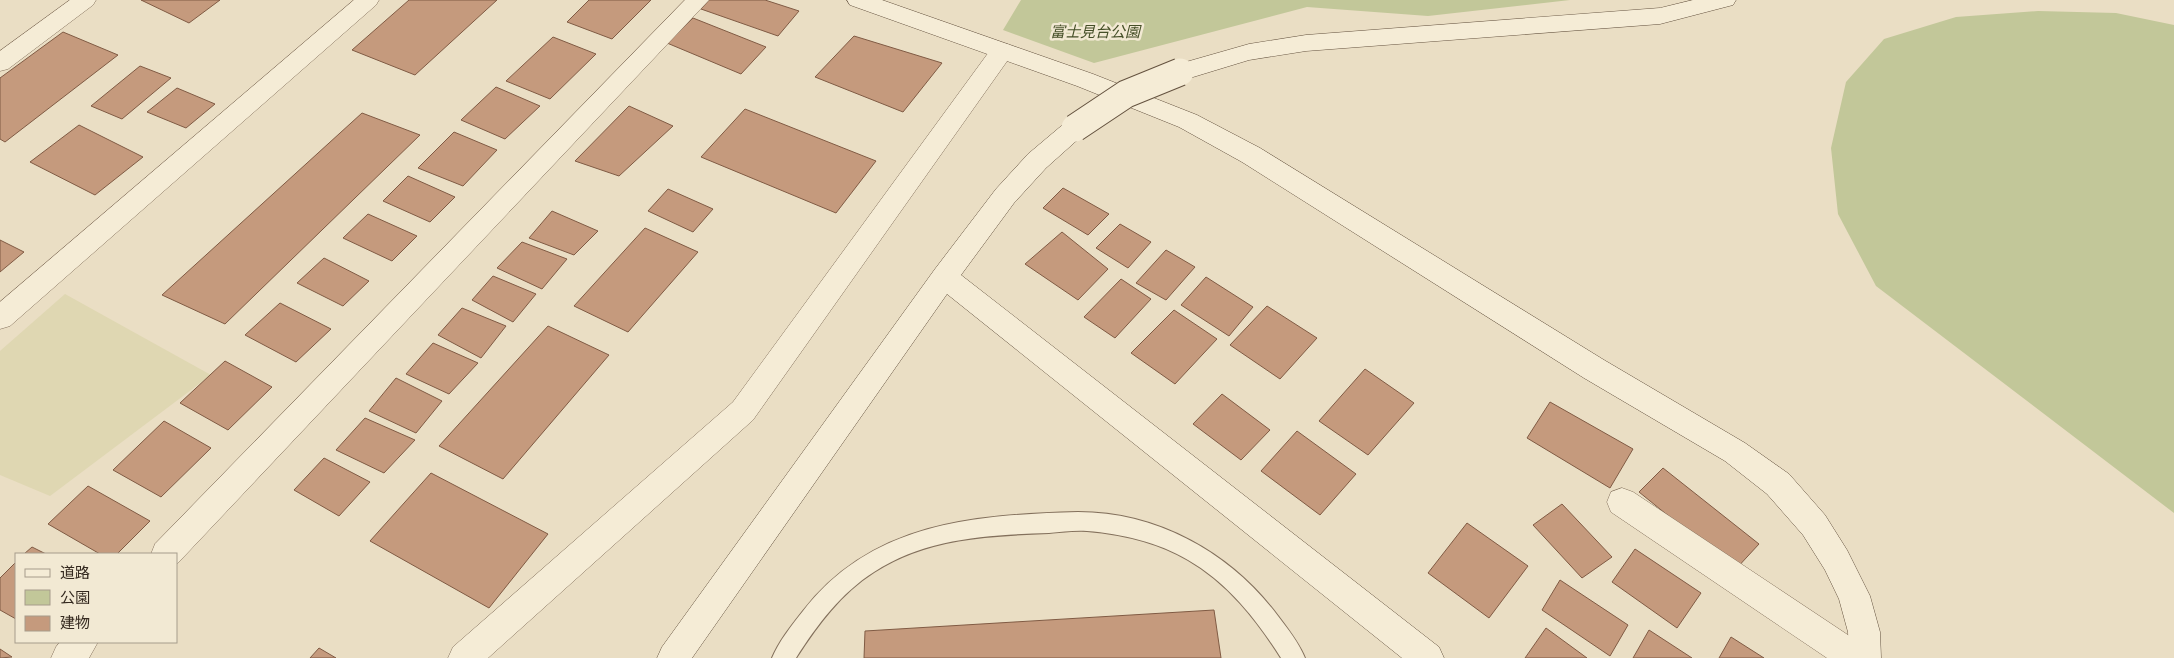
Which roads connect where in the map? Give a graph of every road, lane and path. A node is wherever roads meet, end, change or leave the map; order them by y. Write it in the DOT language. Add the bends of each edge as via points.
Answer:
graph roads {
  1 [pos="85,0"];
  2 [pos="368,0"];
  3 [pos="698,0"];
  4 [pos="1725,0"];
  5 [pos="874,2"];
  6 [pos="1002,51"];
  7 [pos="0,62"];
  8 [pos="944,277"];
  9 [pos="0,318"];
  10 [pos="1622,502"];
  11 [pos="167,553"];
  12 [pos="81,643"];
  13 [pos="67,658"];
  14 [pos="464,658"];
  15 [pos="673,658"];
  16 [pos="783,658"];
  17 [pos="1294,658"];
  18 [pos="1428,658"];
  19 [pos="1855,658"];
  20 [pos="1865,658"];
  1 -- 7 [label="street"];
  2 -- 9 [label="street"];
  3 -- 11 [label="street"];
  4 -- 8 [label="street, bridge" via="1660,16 1275,48 1180,72 1126,94 1076,128 1037,161 1005,196"];
  5 -- 6 [label="street"];
  6 -- 14 [label="street" via="743,412"];
  6 -- 20 [label="street" via="1188,121 1251,156 1735,452 1778,484 1814,525 1836,560 1856,605 1864,632"];
  8 -- 15 [label="street"];
  8 -- 18 [label="street"];
  10 -- 19 [label="street"];
  12 -- 13 [label="street"];
  16 -- 17 [label="lane" via="803,626 834,590 880,557 905,546 970,529 1092,522 1158,535 1206,560 1250,596"];
}
